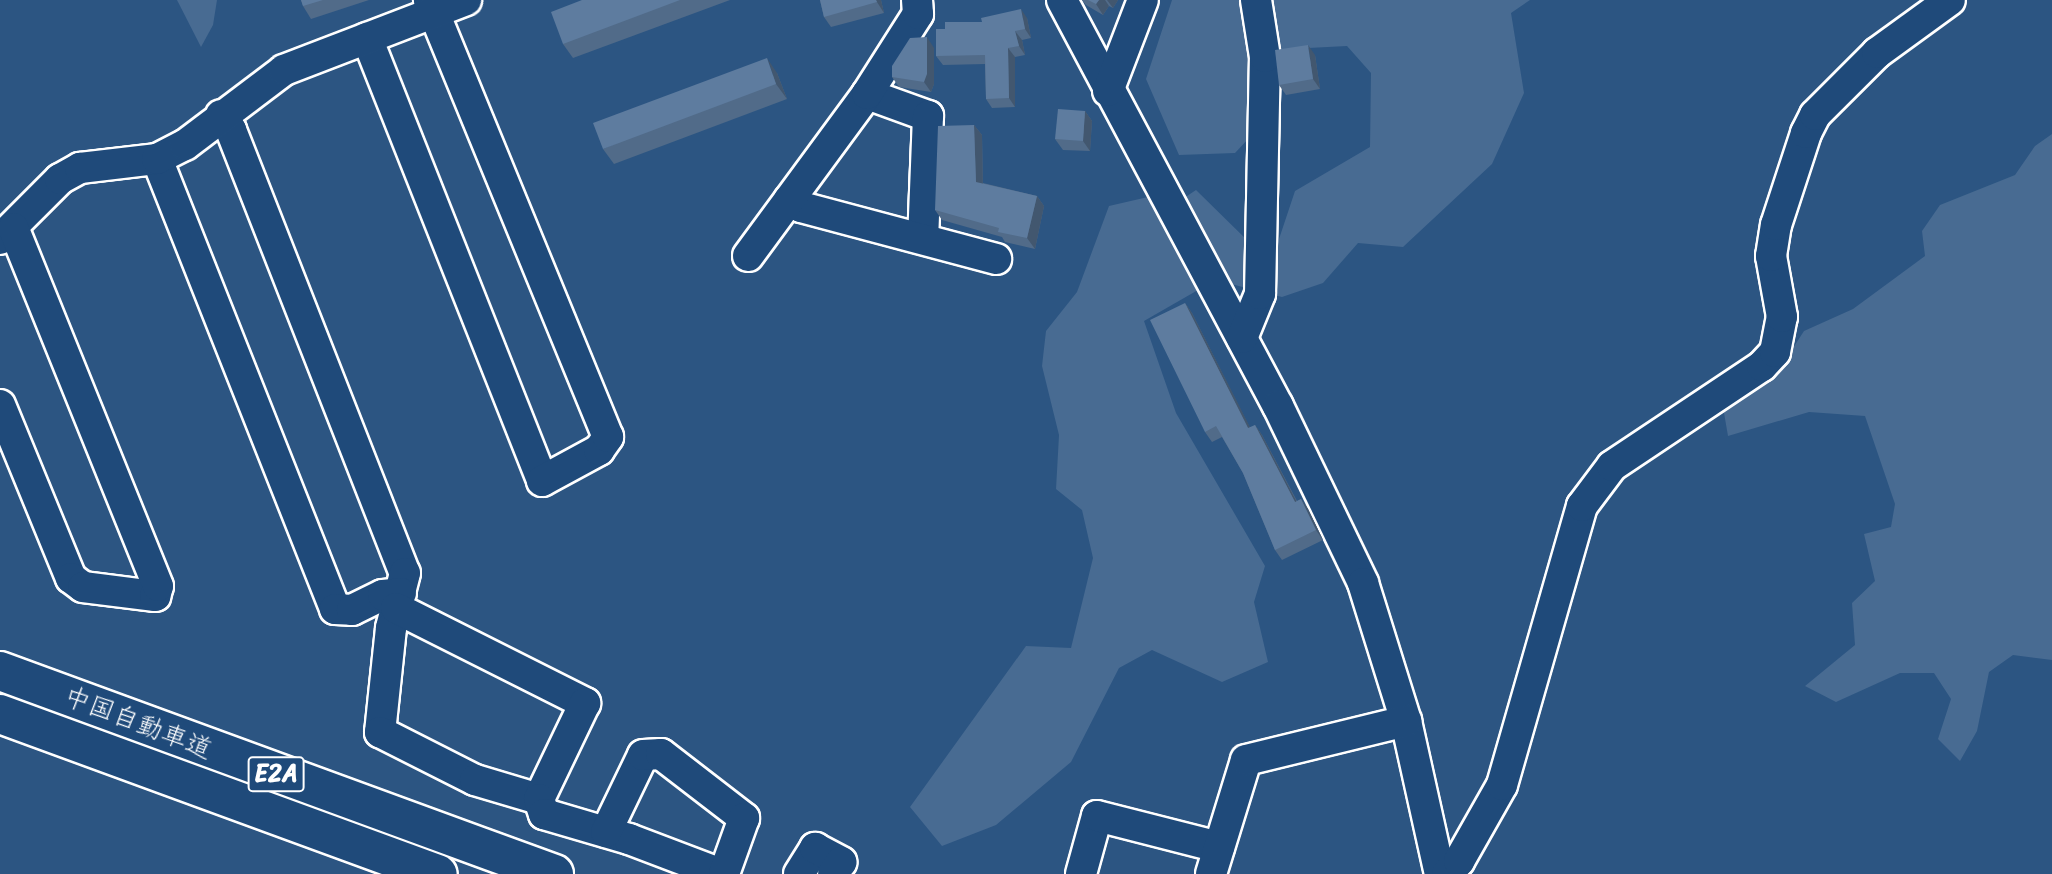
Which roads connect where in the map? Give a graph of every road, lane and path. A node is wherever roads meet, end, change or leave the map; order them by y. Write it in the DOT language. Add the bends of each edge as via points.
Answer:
graph roads {
  1 [pos="466,0"];
  2 [pos="917,0"];
  3 [pos="1062,0"];
  4 [pos="1143,0"];
  5 [pos="1256,0"];
  6 [pos="1950,0"];
  7 [pos="432,7"];
  8 [pos="367,38"];
  9 [pos="1108,91"];
  10 [pos="867,94"];
  11 [pos="221,115"];
  12 [pos="157,159"];
  13 [pos="789,200"];
  14 [pos="6,234"];
  15 [pos="923,238"];
  16 [pos="748,256"];
  17 [pos="996,259"];
  18 [pos="1242,338"];
  19 [pos="0,405"];
  20 [pos="399,600"];
  21 [pos="0,671"];
  22 [pos="0,714"];
  23 [pos="1406,721"];
  24 [pos="539,799"];
  25 [pos="606,832"];
  26 [pos="1215,861"];
  27 [pos="438,874"];
  28 [pos="554,874"];
  29 [pos="722,874"];
  30 [pos="799,874"];
  31 [pos="833,874"];
  32 [pos="1081,874"];
  33 [pos="1440,874"];
  34 [pos="1447,874"];
  1 -- 7 [label="street"];
  2 -- 10 [label="street" via="918,14"];
  3 -- 9 [label="street"];
  4 -- 9 [label="street"];
  5 -- 18 [label="street" via="1265,57 1260,294"];
  6 -- 34 [label="street" via="1877,53 1815,115 1806,133 1776,225 1771,256 1782,317 1775,352 1762,366 1612,466 1582,506 1502,785"];
  7 -- 8 [label="street"];
  7 -- 8 [label="street" via="608,437 599,450 542,481"];
  8 -- 11 [label="street" via="284,70"];
  9 -- 18 [label="street"];
  10 -- 13 [label="street"];
  10 -- 15 [label="street" via="928,116"];
  11 -- 12 [label="street" via="185,145"];
  11 -- 20 [label="street" via="405,573"];
  12 -- 14 [label="street" via="80,168 60,179"];
  12 -- 20 [label="street" via="335,608 352,610 383,595"];
  13 -- 15 [label="street" via="801,208"];
  13 -- 16 [label="street"];
  14 -- 19 [label="street" via="158,586 155,596 83,587 71,578"];
  15 -- 17 [label="street"];
  18 -- 23 [label="street" via="1363,583"];
  20 -- 24 [label="street" via="380,732 475,780"];
  20 -- 24 [label="street" via="586,703"];
  21 -- 28 [label="highway, 中国自動車道 / E2A"];
  22 -- 27 [label="highway, 中国自動車道 / E2A"];
  23 -- 26 [label="street" via="1246,760"];
  23 -- 33 [label="street"];
  24 -- 25 [label="street" via="544,814"];
  25 -- 29 [label="street"];
  25 -- 29 [label="street" via="643,755 661,754 744,818"];
  26 -- 32 [label="street" via="1097,816"];
  30 -- 31 [label="street" via="815,848 841,862"];
}
